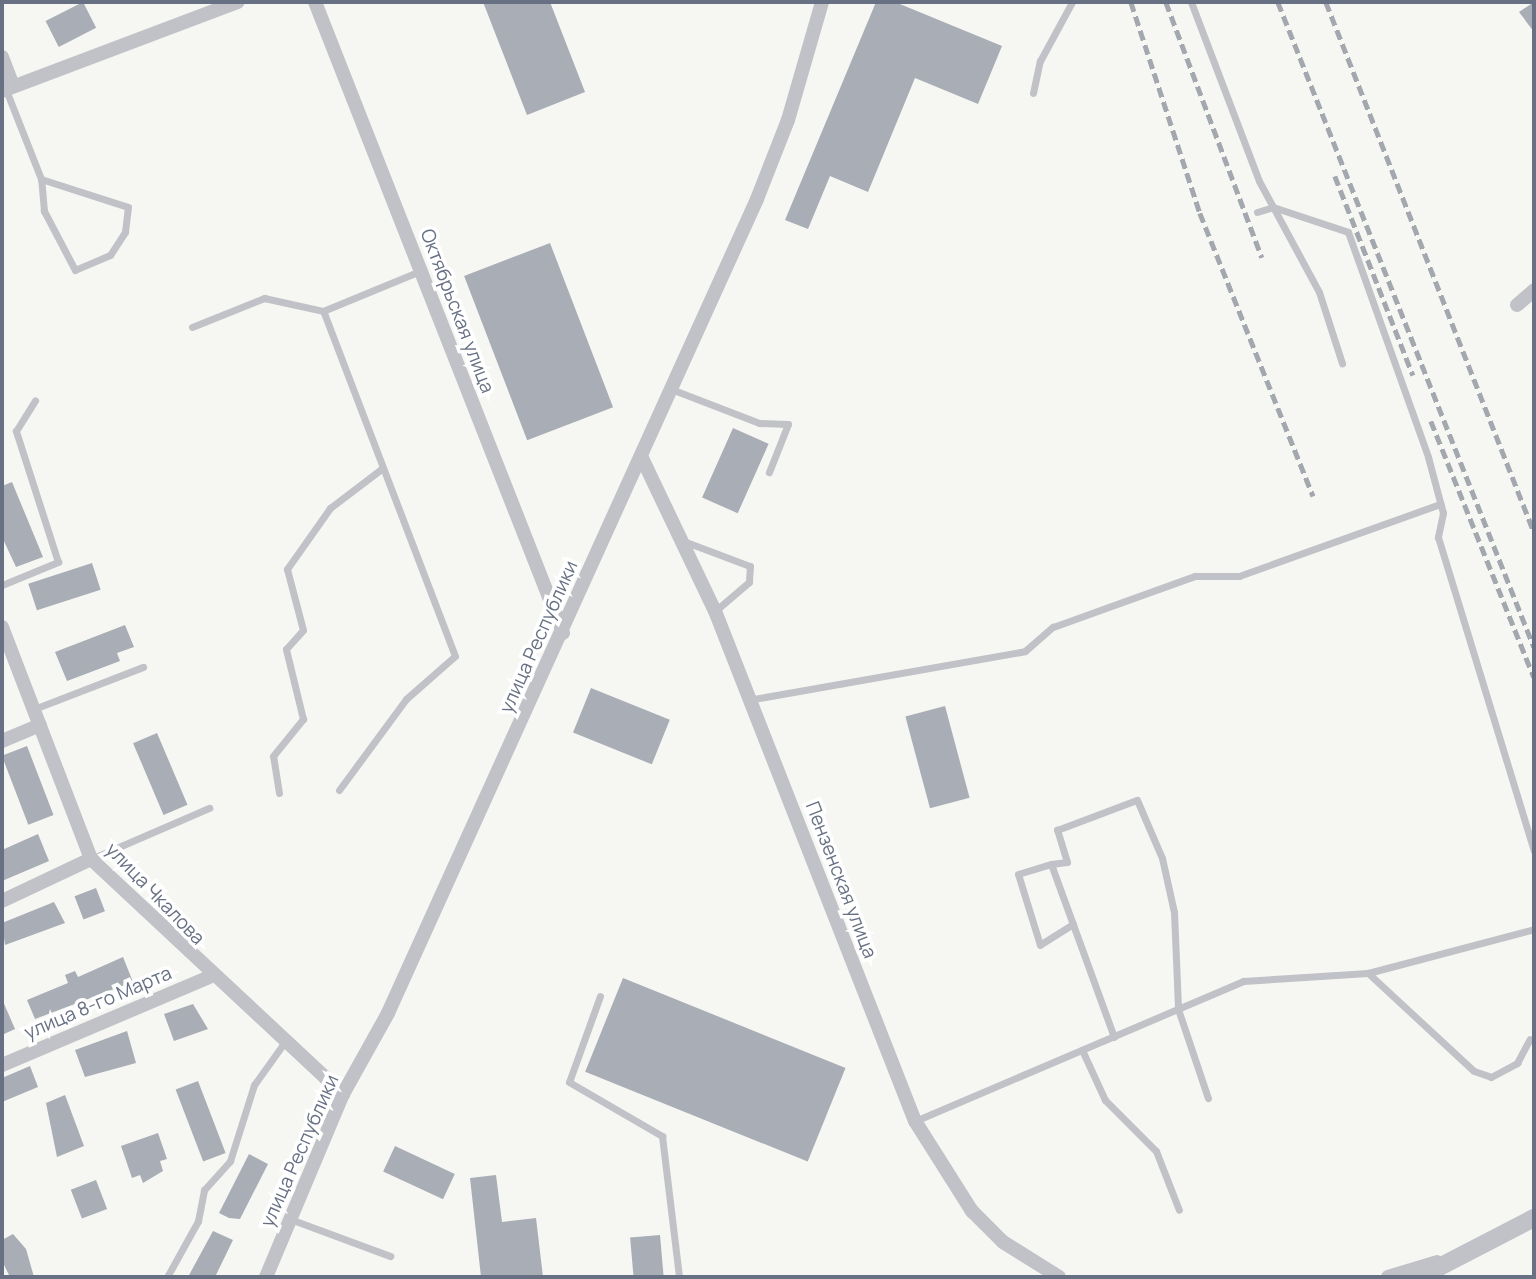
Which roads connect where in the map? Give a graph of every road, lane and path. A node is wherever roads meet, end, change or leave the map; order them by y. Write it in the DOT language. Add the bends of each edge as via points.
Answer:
graph roads {
  1 [pos="238,2"];
  2 [pos="315,2"];
  3 [pos="822,2"];
  4 [pos="1072,2"];
  5 [pos="1191,2"];
  6 [pos="2,57"];
  7 [pos="7,89"];
  8 [pos="1033,93"];
  9 [pos="41,179"];
  10 [pos="1273,207"];
  11 [pos="1257,212"];
  12 [pos="421,270"];
  13 [pos="1534,290"];
  14 [pos="1517,305"];
  15 [pos="323,311"];
  16 [pos="192,327"];
  17 [pos="1342,363"];
  18 [pos="671,389"];
  19 [pos="35,400"];
  20 [pos="641,456"];
  21 [pos="380,470"];
  22 [pos="769,471"];
  23 [pos="1440,504"];
  24 [pos="686,542"];
  25 [pos="2,585"];
  26 [pos="715,611"];
  27 [pos="2,627"];
  28 [pos="563,634"];
  29 [pos="144,667"];
  30 [pos="748,700"];
  31 [pos="34,709"];
  32 [pos="40,725"];
  33 [pos="2,741"];
  34 [pos="339,790"];
  35 [pos="279,793"];
  36 [pos="209,808"];
  37 [pos="1534,851"];
  38 [pos="91,859"];
  39 [pos="1051,864"];
  40 [pos="2,901"];
  41 [pos="1073,924"];
  42 [pos="1534,929"];
  43 [pos="1368,972"];
  44 [pos="209,976"];
  45 [pos="600,996"];
  46 [pos="1178,1009"];
  47 [pos="1114,1037"];
  48 [pos="1530,1039"];
  49 [pos="284,1043"];
  50 [pos="1082,1050"];
  51 [pos="2,1065"];
  52 [pos="343,1094"];
  53 [pos="1208,1098"];
  54 [pos="915,1121"];
  55 [pos="1179,1210"];
  56 [pos="1534,1218"];
  57 [pos="290,1219"];
  58 [pos="1471,1251"];
  59 [pos="390,1256"];
  60 [pos="167,1277"];
  61 [pos="266,1277"];
  62 [pos="679,1277"];
  63 [pos="1059,1277"];
  64 [pos="1388,1277"];
  65 [pos="1420,1277"];
  1 -- 7 [label="street"];
  2 -- 12 [label="street, Октябрьская улица"];
  3 -- 18 [label="street, улица Республики" via="788,120"];
  4 -- 8 [label="lane" via="1040,61"];
  5 -- 10 [label="lane"];
  6 -- 7 [label="street"];
  7 -- 9 [label="lane"];
  9 -- 9 [label="lane" via="128,207 125,232 110,255 75,270 44,211"];
  10 -- 11 [label="lane"];
  10 -- 17 [label="lane" via="1319,292"];
  10 -- 23 [label="lane" via="1348,232"];
  12 -- 15 [label="lane"];
  12 -- 28 [label="street, Октябрьская улица"];
  13 -- 14 [label="street"];
  15 -- 16 [label="lane" via="264,298"];
  15 -- 21 [label="lane"];
  18 -- 20 [label="street, улица Республики"];
  18 -- 22 [label="lane" via="759,424 788,424"];
  19 -- 25 [label="lane" via="16,431 58,562"];
  20 -- 24 [label="street, Пензенская улица"];
  20 -- 28 [label="street, улица Республики"];
  21 -- 34 [label="lane" via="439,602 455,656 406,699"];
  21 -- 35 [label="lane" via="330,508 287,569 303,630 286,649 303,719 273,756"];
  23 -- 30 [label="lane" via="1239,576 1182,580 1053,626 1025,651"];
  23 -- 37 [label="lane" via="1437,537"];
  24 -- 26 [label="street, Пензенская улица"];
  24 -- 26 [label="lane" via="750,566 749,582"];
  26 -- 30 [label="street, Пензенская улица"];
  27 -- 31 [label="street, улица Чкалова"];
  28 -- 52 [label="street, улица Республики" via="388,1013"];
  29 -- 31 [label="lane"];
  30 -- 54 [label="street, Пензенская улица"];
  31 -- 32 [label="street, улица Чкалова"];
  32 -- 33 [label="street"];
  32 -- 38 [label="street, улица Чкалова"];
  36 -- 38 [label="lane"];
  38 -- 40 [label="street"];
  38 -- 44 [label="street, улица Чкалова"];
  39 -- 41 [label="lane"];
  39 -- 41 [label="lane" via="1018,874 1040,945"];
  39 -- 46 [label="lane" via="1068,862 1057,830 1137,800 1162,858 1174,912"];
  41 -- 47 [label="lane"];
  42 -- 43 [label="lane"];
  43 -- 46 [label="lane" via="1243,981"];
  43 -- 48 [label="lane" via="1474,1071 1492,1077 1508,1068"];
  44 -- 49 [label="street, улица Чкалова"];
  44 -- 51 [label="street, улица 8-го Марта"];
  45 -- 62 [label="lane" via="569,1082 662,1136"];
  46 -- 47 [label="lane"];
  46 -- 53 [label="lane"];
  47 -- 50 [label="lane"];
  49 -- 52 [label="street, улица Чкалова"];
  49 -- 60 [label="lane" via="254,1085 230,1161 204,1190 198,1221"];
  50 -- 54 [label="lane"];
  50 -- 55 [label="lane" via="1105,1100 1156,1151"];
  52 -- 57 [label="street, улица Республики"];
  54 -- 63 [label="street, Пензенская улица" via="972,1211 1003,1242"];
  56 -- 58 [label="street"];
  57 -- 59 [label="lane"];
  57 -- 61 [label="street, улица Республики"];
  58 -- 64 [label="street"];
  58 -- 65 [label="street"];
}
